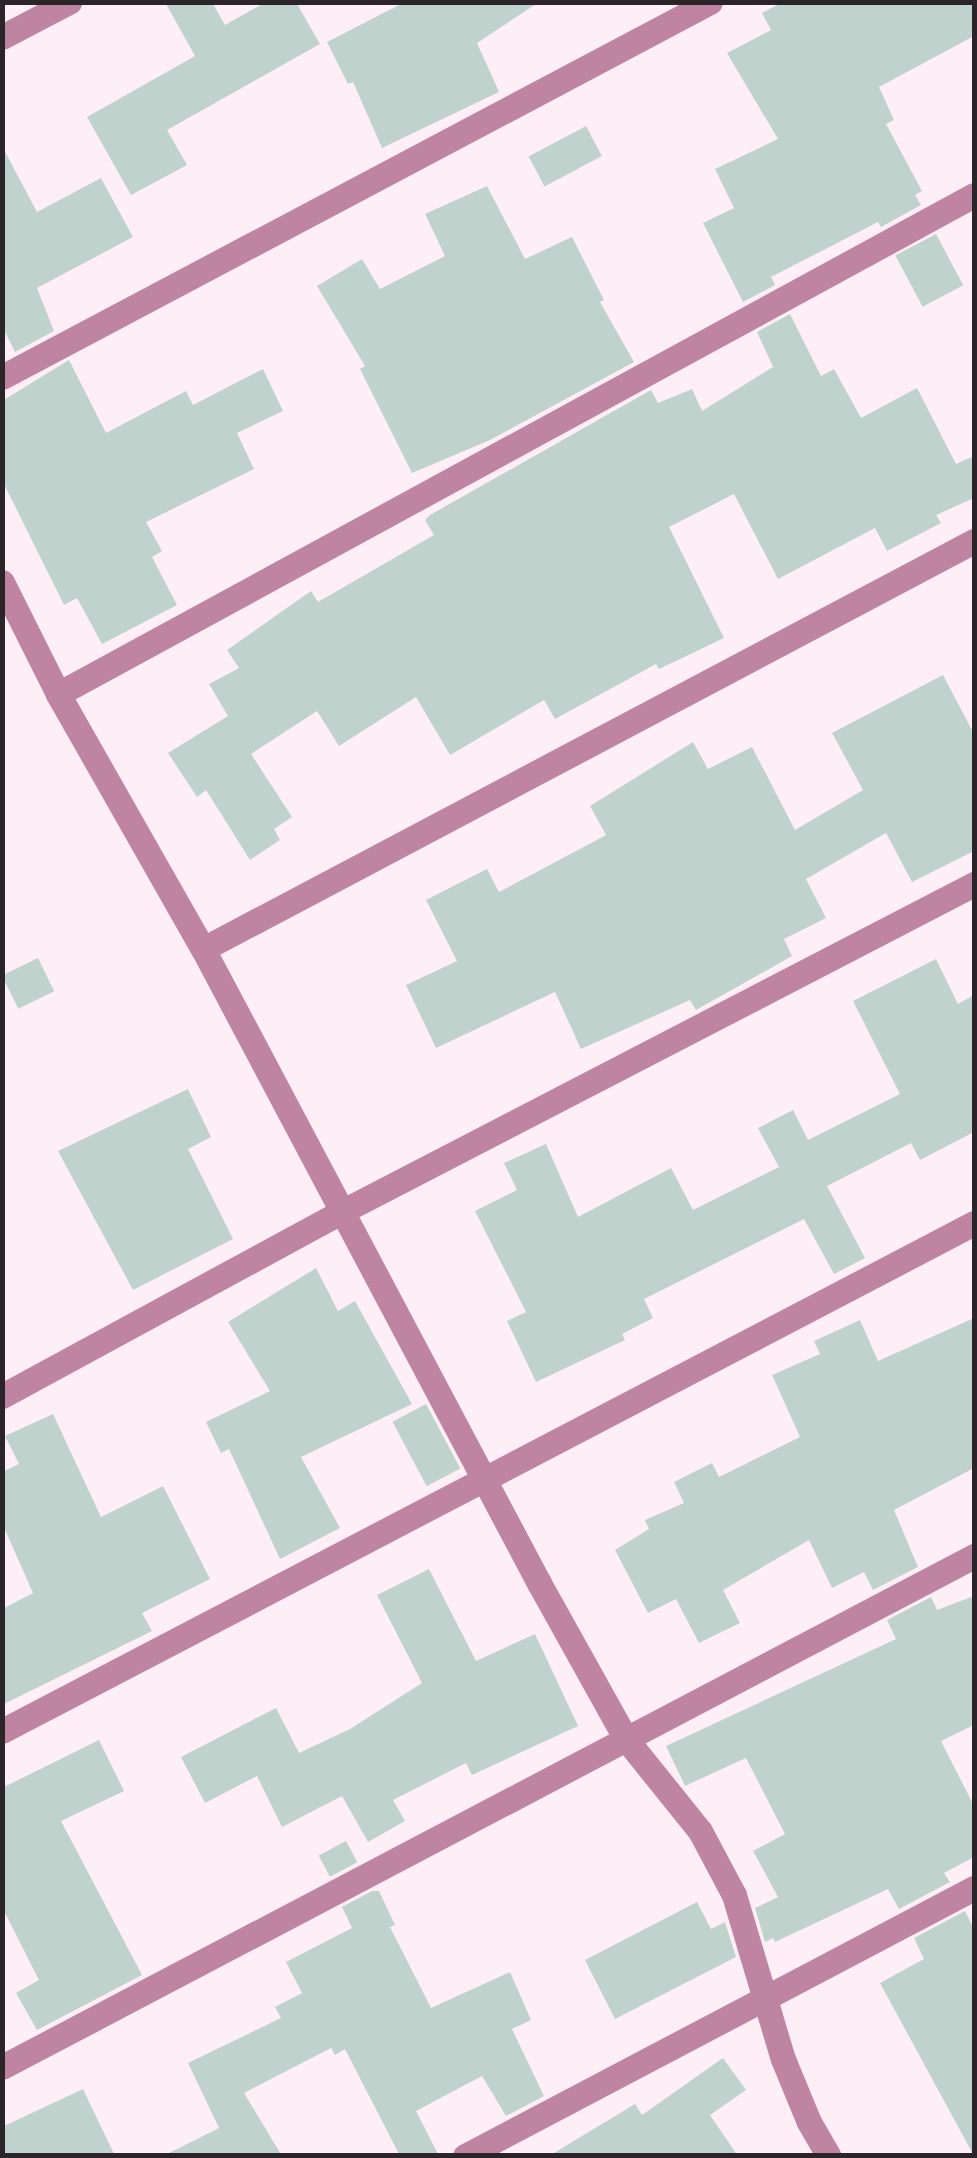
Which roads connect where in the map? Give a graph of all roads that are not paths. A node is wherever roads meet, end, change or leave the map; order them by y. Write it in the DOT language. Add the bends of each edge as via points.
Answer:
graph roads {
  1 [pos="69,2"];
  2 [pos="710,2"];
  3 [pos="2,38"];
  4 [pos="974,195"];
  5 [pos="2,377"];
  6 [pos="974,541"];
  7 [pos="2,582"];
  8 [pos="58,694"];
  9 [pos="974,884"];
  10 [pos="203,949"];
  11 [pos="343,1211"];
  12 [pos="974,1223"];
  13 [pos="2,1396"];
  14 [pos="482,1477"];
  15 [pos="974,1556"];
  16 [pos="2,1731"];
  17 [pos="626,1739"];
  18 [pos="974,1888"];
  19 [pos="765,2000"];
  20 [pos="2,2067"];
  21 [pos="465,2156"];
  22 [pos="829,2156"];
  1 -- 3 [label="street"];
  2 -- 5 [label="street"];
  4 -- 8 [label="street"];
  6 -- 10 [label="street"];
  7 -- 8 [label="street"];
  8 -- 10 [label="street"];
  9 -- 11 [label="street"];
  10 -- 11 [label="street"];
  11 -- 13 [label="street"];
  11 -- 14 [label="street"];
  12 -- 14 [label="street"];
  14 -- 16 [label="street"];
  14 -- 17 [label="street"];
  15 -- 17 [label="street"];
  17 -- 19 [label="street" via="717,1862 734,1894"];
  17 -- 20 [label="street"];
  18 -- 19 [label="street"];
  19 -- 21 [label="street"];
  19 -- 22 [label="street" via="802,2106"];
}
